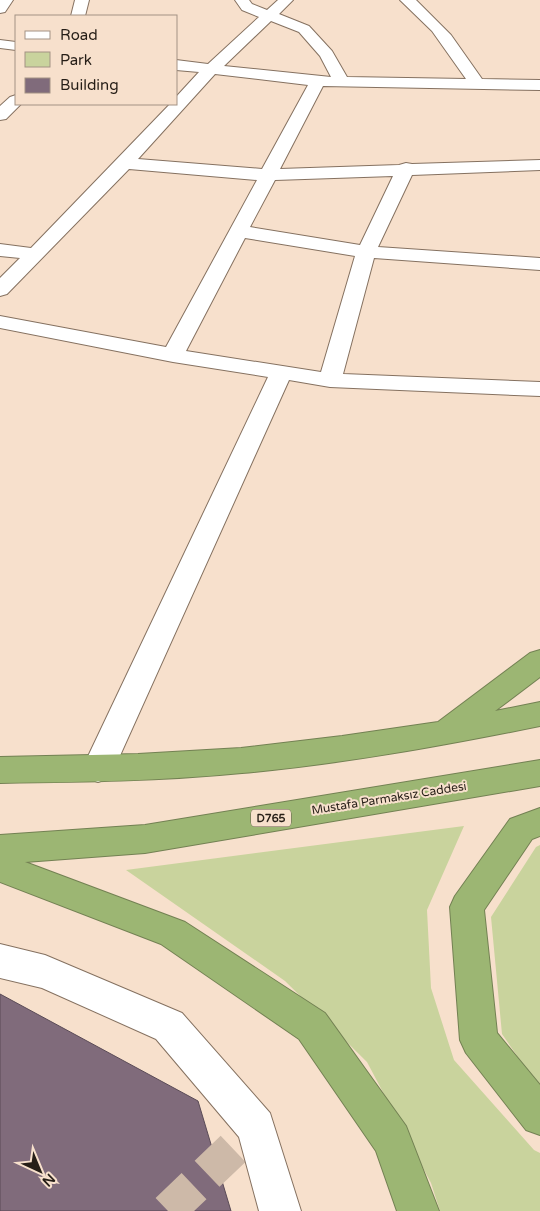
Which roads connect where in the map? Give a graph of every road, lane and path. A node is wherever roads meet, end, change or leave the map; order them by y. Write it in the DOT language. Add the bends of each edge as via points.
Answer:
graph roads {
  1 [pos="6,0"];
  2 [pos="82,0"];
  3 [pos="242,0"];
  4 [pos="286,0"];
  5 [pos="407,0"];
  6 [pos="0,9"];
  7 [pos="78,15"];
  8 [pos="269,16"];
  9 [pos="0,44"];
  10 [pos="15,46"];
  11 [pos="178,65"];
  12 [pos="210,70"];
  13 [pos="318,80"];
  14 [pos="340,81"];
  15 [pos="477,84"];
  16 [pos="540,85"];
  17 [pos="15,101"];
  18 [pos="0,115"];
  19 [pos="125,163"];
  20 [pos="540,165"];
  21 [pos="406,168"];
  22 [pos="266,176"];
  23 [pos="237,231"];
  24 [pos="0,250"];
  25 [pos="366,252"];
  26 [pos="35,254"];
  27 [pos="540,264"];
  28 [pos="0,290"];
  29 [pos="0,322"];
  30 [pos="172,355"];
  31 [pos="281,372"];
  32 [pos="330,380"];
  33 [pos="540,389"];
  34 [pos="540,661"];
  35 [pos="540,714"];
  36 [pos="440,735"];
  37 [pos="98,769"];
  38 [pos="0,770"];
  39 [pos="540,773"];
  40 [pos="540,822"];
  41 [pos="0,849"];
  42 [pos="0,867"];
  43 [pos="0,961"];
  44 [pos="540,1116"];
  45 [pos="280,1211"];
  46 [pos="418,1211"];
  1 -- 6 [label="street"];
  2 -- 7 [label="street"];
  3 -- 8 [label="street" via="247,7"];
  4 -- 8 [label="street"];
  5 -- 15 [label="street" via="443,33"];
  8 -- 12 [label="street"];
  8 -- 14 [label="street" via="304,29 327,54"];
  9 -- 10 [label="street"];
  11 -- 12 [label="street"];
  12 -- 13 [label="street"];
  12 -- 19 [label="street"];
  13 -- 14 [label="street"];
  13 -- 22 [label="street"];
  14 -- 15 [label="street"];
  15 -- 16 [label="street"];
  17 -- 18 [label="street"];
  19 -- 22 [label="street"];
  19 -- 26 [label="street"];
  20 -- 21 [label="street"];
  21 -- 22 [label="street"];
  21 -- 25 [label="street"];
  22 -- 23 [label="street"];
  23 -- 25 [label="street"];
  23 -- 30 [label="street"];
  24 -- 26 [label="street"];
  25 -- 27 [label="street"];
  25 -- 32 [label="street"];
  26 -- 28 [label="street"];
  29 -- 30 [label="street"];
  30 -- 31 [label="street"];
  31 -- 32 [label="street"];
  31 -- 37 [label="street"];
  32 -- 33 [label="street"];
  34 -- 36 [label="highway"];
  35 -- 36 [label="highway"];
  36 -- 37 [label="highway" via="275,758"];
  37 -- 38 [label="highway"];
  39 -- 41 [label="highway, Mustafa Parmaksız Caddesi / D765" via="145,839"];
  40 -- 44 [label="highway" via="521,829 467,907 479,1040"];
  42 -- 46 [label="highway" via="173,933 312,1026 392,1140"];
  43 -- 45 [label="street" via="45,972 169,1026 256,1127"];
}
